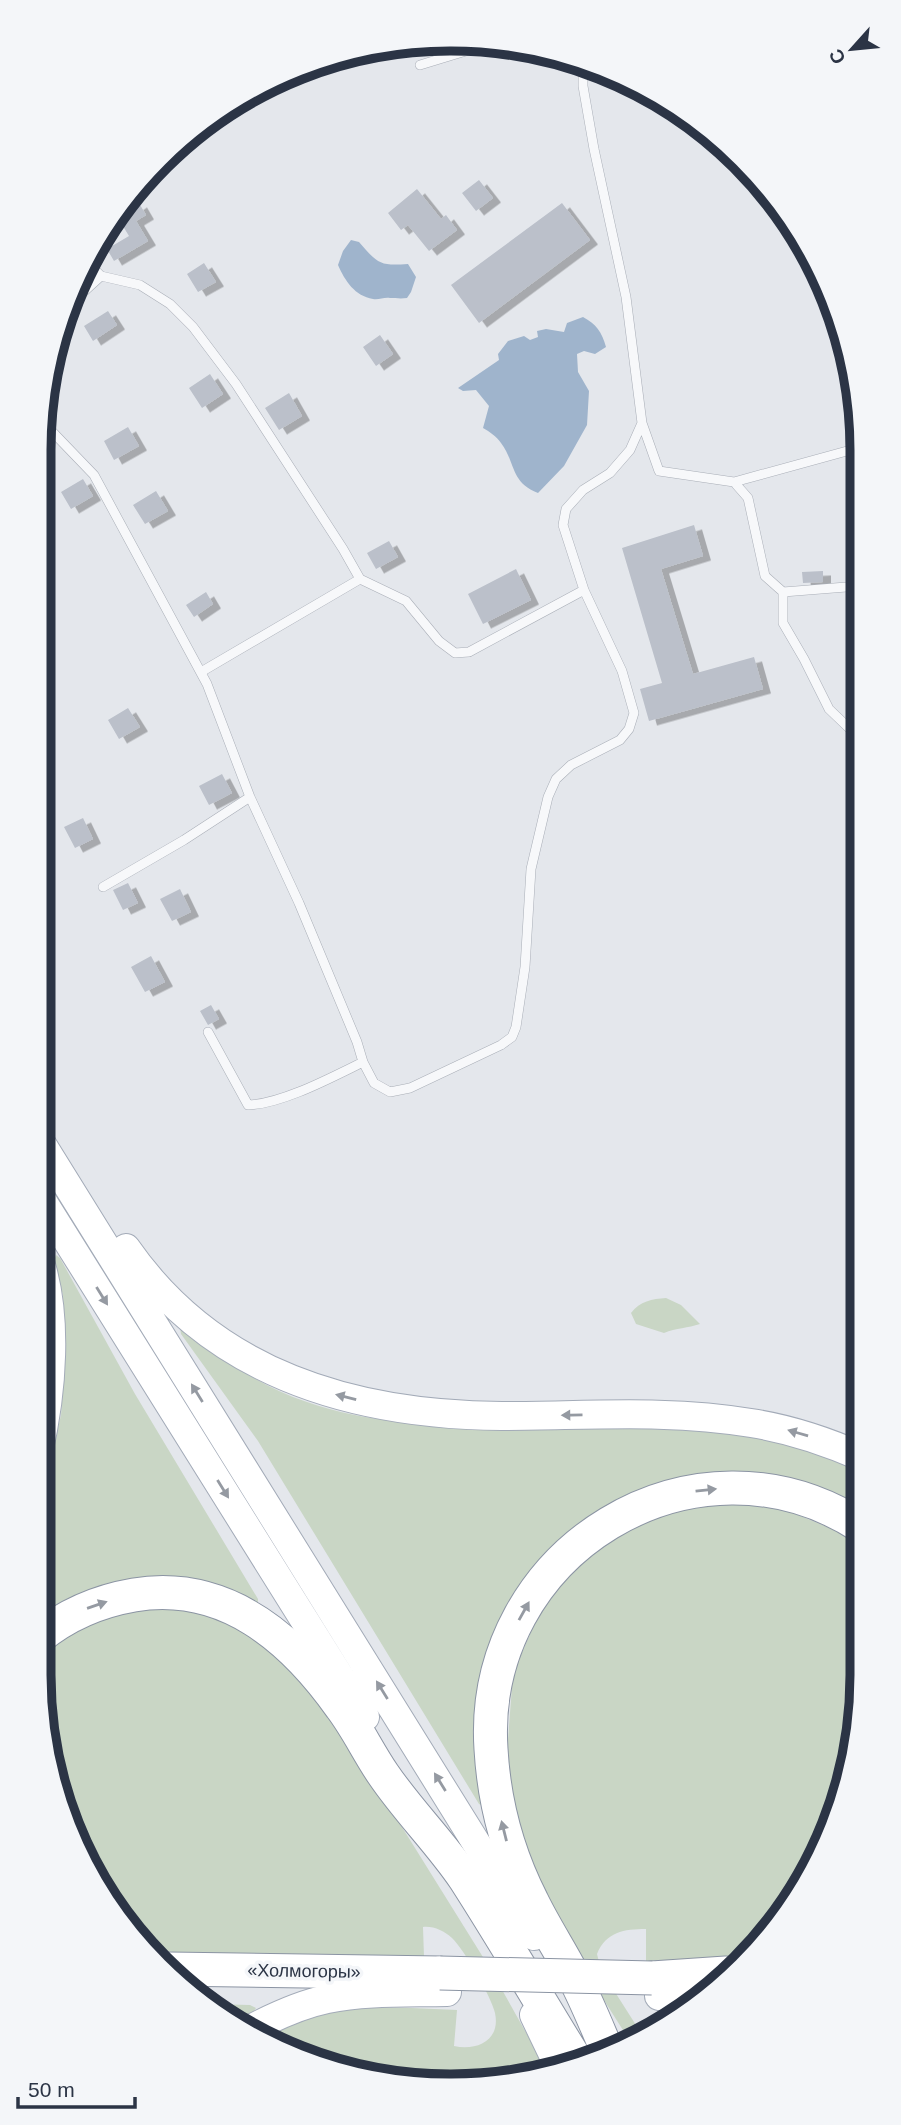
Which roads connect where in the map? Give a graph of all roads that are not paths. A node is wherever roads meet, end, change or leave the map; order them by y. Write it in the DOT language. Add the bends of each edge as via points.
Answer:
graph roads {
  1 [pos="464,52"];
  2 [pos="420,65"];
  3 [pos="583,74"];
  4 [pos="94,269"];
  5 [pos="101,276"];
  6 [pos="84,292"];
  7 [pos="642,423"];
  8 [pos="52,431"];
  9 [pos="850,451"];
  10 [pos="734,482"];
  11 [pos="360,579"];
  12 [pos="850,587"];
  13 [pos="584,590"];
  14 [pos="783,593"];
  15 [pos="201,672"];
  16 [pos="850,729"];
  17 [pos="250,797"];
  18 [pos="103,887"];
  19 [pos="208,1032"];
  20 [pos="363,1062"];
  21 [pos="51,1141"];
  22 [pos="51,1159"];
  23 [pos="51,1215"];
  24 [pos="850,1452"];
  25 [pos="850,1520"];
  26 [pos="51,1629"];
  27 [pos="463,1877"];
  28 [pos="503,1942"];
  29 [pos="173,1962"];
  30 [pos="181,1969"];
  31 [pos="309,1971"];
  32 [pos="713,1975"];
  33 [pos="707,1981"];
  34 [pos="443,1982"];
  35 [pos="201,1987"];
  36 [pos="655,1987"];
  37 [pos="689,1995"];
  38 [pos="259,2025"];
  39 [pos="603,2044"];
  40 [pos="603,2044"];
  41 [pos="573,2055"];
  42 [pos="556,2060"];
  1 -- 2 [label="lane"];
  3 -- 7 [label="lane" via="626,297"];
  4 -- 5 [label="lane"];
  5 -- 6 [label="lane"];
  5 -- 11 [label="lane" via="140,285 170,304 193,327 236,384"];
  7 -- 10 [label="lane" via="659,471"];
  7 -- 13 [label="lane" via="630,450 610,473 566,509 563,525"];
  8 -- 15 [label="lane" via="94,475"];
  9 -- 10 [label="lane"];
  10 -- 14 [label="lane" via="748,498 765,576"];
  11 -- 13 [label="lane" via="406,601 455,653 469,652"];
  11 -- 15 [label="lane"];
  12 -- 14 [label="lane"];
  13 -- 20 [label="lane" via="622,671 634,713 620,740 571,765 556,779 548,797 531,869 525,967 512,1037 410,1088 390,1092 374,1083"];
  14 -- 16 [label="lane" via="783,623 829,709"];
  15 -- 17 [label="lane"];
  17 -- 18 [label="lane"];
  17 -- 20 [label="lane"];
  19 -- 20 [label="lane" via="248,1105 315,1086"];
  24 -- 21 [label="main road, one-way" via="793,1431 751,1423 668,1415 444,1413 360,1401 299,1384 239,1354 178,1309 134,1259"];
  39 -- 22 [label="main road, one-way"];
  23 -- 27 [label="main road, one-way"];
  40 -- 25 [label="highway, one-way" via="577,1984 530,1899 507,1842 496,1794 490,1735 493,1700 517,1622 542,1581 577,1545 630,1511 675,1496 711,1489 772,1492 808,1501"];
  26 -- 27 [label="highway, one-way" via="91,1606 121,1597 180,1593 203,1598 265,1626 324,1684 383,1774"];
  27 -- 28 [label="highway"];
  28 -- 41 [label="highway"];
  28 -- 42 [label="main road"];
  29 -- 31 [label="highway"];
  30 -- 31 [label="highway, «Холмогоры»"];
  31 -- 34 [label="highway, «Холмогоры»"];
  32 -- 36 [label="highway"];
  33 -- 36 [label="highway"];
  34 -- 35 [label="highway, «Холмогоры»"];
  34 -- 36 [label="highway, bridge"];
  34 -- 38 [label="main road" via="326,1999"];
  36 -- 37 [label="highway"];
}
